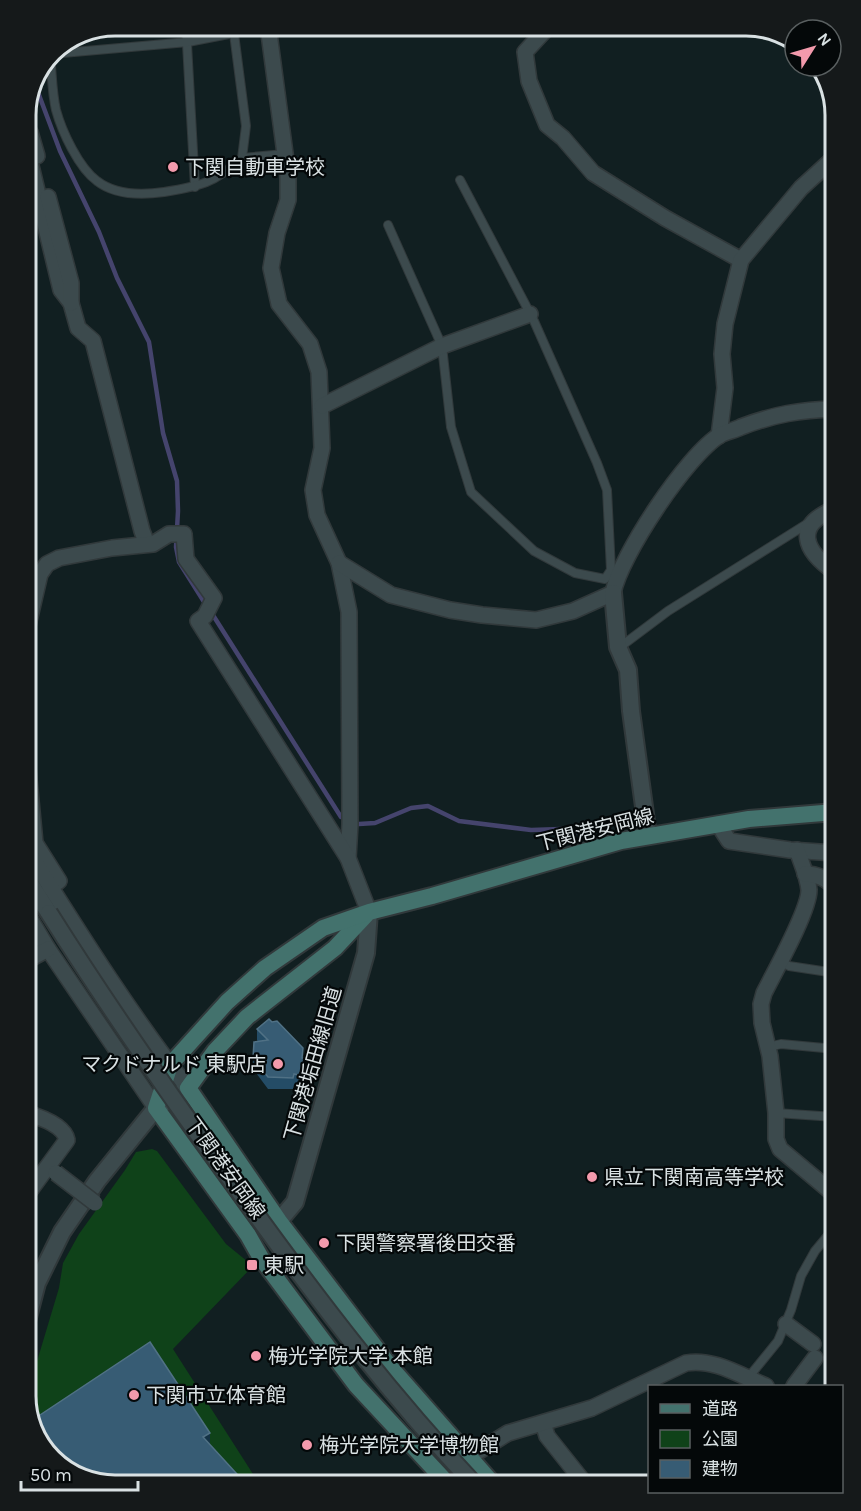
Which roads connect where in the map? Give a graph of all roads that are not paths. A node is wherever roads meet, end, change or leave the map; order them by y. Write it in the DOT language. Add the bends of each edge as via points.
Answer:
graph roads {
  1 [pos="187,36"];
  2 [pos="209,36"];
  3 [pos="235,36"];
  4 [pos="269,36"];
  5 [pos="540,36"];
  6 [pos="188,42"];
  7 [pos="66,53"];
  8 [pos="51,68"];
  9 [pos="36,154"];
  10 [pos="285,154"];
  11 [pos="242,158"];
  12 [pos="825,167"];
  13 [pos="460,180"];
  14 [pos="195,187"];
  15 [pos="36,221"];
  16 [pos="388,225"];
  17 [pos="741,260"];
  18 [pos="71,303"];
  19 [pos="530,314"];
  20 [pos="442,346"];
  21 [pos="322,406"];
  22 [pos="825,409"];
  23 [pos="719,436"];
  24 [pos="825,513"];
  25 [pos="813,521"];
  26 [pos="147,544"];
  27 [pos="339,563"];
  28 [pos="825,564"];
  29 [pos="36,587"];
  30 [pos="613,593"];
  31 [pos="618,647"];
  32 [pos="825,813"];
  33 [pos="718,824"];
  34 [pos="648,836"];
  35 [pos="36,845"];
  36 [pos="797,850"];
  37 [pos="825,852"];
  38 [pos="348,858"];
  39 [pos="36,864"];
  40 [pos="805,874"];
  41 [pos="825,879"];
  42 [pos="50,887"];
  43 [pos="36,893"];
  44 [pos="369,912"];
  45 [pos="36,929"];
  46 [pos="48,949"];
  47 [pos="36,956"];
  48 [pos="779,961"];
  49 [pos="825,971"];
  50 [pos="768,1047"];
  51 [pos="825,1048"];
  52 [pos="170,1065"];
  53 [pos="188,1088"];
  54 [pos="156,1108"];
  55 [pos="776,1113"];
  56 [pos="825,1116"];
  57 [pos="36,1117"];
  58 [pos="51,1169"];
  59 [pos="36,1185"];
  60 [pos="825,1186"];
  61 [pos="95,1203"];
  62 [pos="279,1221"];
  63 [pos="825,1240"];
  64 [pos="36,1287"];
  65 [pos="786,1324"];
  66 [pos="748,1378"];
  67 [pos="764,1385"];
  68 [pos="795,1385"];
  69 [pos="543,1424"];
  70 [pos="468,1458"];
  71 [pos="440,1475"];
  72 [pos="466,1475"];
  73 [pos="484,1475"];
  74 [pos="578,1475"];
  1 -- 6 [label="lane"];
  2 -- 6 [label="lane"];
  3 -- 11 [label="lane" via="246,126"];
  4 -- 10 [label="street"];
  5 -- 17 [label="street" via="525,52 529,81 547,125 593,173"];
  6 -- 7 [label="lane"];
  6 -- 14 [label="lane"];
  8 -- 14 [label="lane" via="56,109 68,143 97,181 122,192 155,193"];
  9 -- 18 [label="street" via="71,283"];
  10 -- 11 [label="lane"];
  10 -- 21 [label="street" via="288,200 276,233 271,268 279,304 309,344 319,372"];
  11 -- 14 [label="lane" via="215,180"];
  12 -- 17 [label="street" via="801,188"];
  13 -- 19 [label="lane"];
  15 -- 18 [label="street" via="61,290"];
  16 -- 20 [label="lane"];
  17 -- 23 [label="street" via="725,324 725,388"];
  18 -- 26 [label="street" via="78,328 93,341"];
  19 -- 20 [label="street"];
  19 -- 20 [label="lane" via="607,490 611,570 605,579 575,573 534,551 471,492 451,427"];
  20 -- 21 [label="street"];
  21 -- 27 [label="street" via="322,448 313,490 317,515"];
  22 -- 23 [label="street" via="777,414"];
  23 -- 30 [label="street" via="673,484 653,513 615,579"];
  24 -- 25 [label="street"];
  25 -- 28 [label="street" via="810,548"];
  25 -- 31 [label="lane" via="697,592"];
  26 -- 29 [label="street" via="58,558 47,564"];
  26 -- 38 [label="street" via="184,534 186,558 214,598 198,621"];
  27 -- 30 [label="street" via="391,595 482,615 536,620 573,611"];
  27 -- 38 [label="street" via="350,632"];
  30 -- 31 [label="street"];
  31 -- 34 [label="street" via="628,670"];
  32 -- 33 [label="main road, 下関港安岡線"];
  33 -- 34 [label="main road, 下関港安岡線"];
  33 -- 36 [label="street" via="729,841"];
  34 -- 44 [label="main road, 下関港安岡線"];
  35 -- 42 [label="street" via="58,881"];
  36 -- 37 [label="street"];
  36 -- 40 [label="street"];
  38 -- 44 [label="street"];
  39 -- 42 [label="street"];
  40 -- 41 [label="street"];
  40 -- 48 [label="street" via="809,890 806,906"];
  42 -- 52 [label="street"];
  43 -- 72 [label="street, bridge" via="193,1128 314,1293 421,1427"];
  44 -- 52 [label="main road, 下関港安岡線" via="323,928 265,968 227,1002"];
  44 -- 53 [label="main road, 下関港安岡線" via="335,948 247,1017"];
  44 -- 62 [label="street, 下関港垢田線旧道" via="366,953 344,1036 295,1202"];
  45 -- 46 [label="street"];
  46 -- 47 [label="street"];
  46 -- 54 [label="street"];
  48 -- 49 [label="lane"];
  48 -- 50 [label="street" via="761,1004"];
  50 -- 51 [label="lane" via="781,1044"];
  50 -- 55 [label="street"];
  52 -- 53 [label="street"];
  52 -- 54 [label="main road, 下関港安岡線"];
  53 -- 54 [label="street"];
  53 -- 62 [label="main road, 下関港安岡線"];
  54 -- 64 [label="street" via="62,1232"];
  54 -- 71 [label="main road, 下関港安岡線" via="356,1385"];
  55 -- 56 [label="lane"];
  55 -- 60 [label="street" via="780,1149"];
  57 -- 58 [label="street" via="66,1133 68,1140"];
  58 -- 59 [label="street"];
  58 -- 61 [label="street, bridge"];
  62 -- 70 [label="main road, 下関港安岡線" via="392,1369"];
  63 -- 65 [label="lane" via="801,1275"];
  65 -- 66 [label="lane" via="778,1341"];
  65 -- 68 [label="street" via="814,1351"];
  66 -- 67 [label="street"];
  66 -- 69 [label="street" via="710,1363 686,1363 592,1408"];
  69 -- 70 [label="street" via="508,1433"];
  69 -- 74 [label="street" via="546,1436"];
  70 -- 73 [label="main road, 下関港安岡線"];
}
